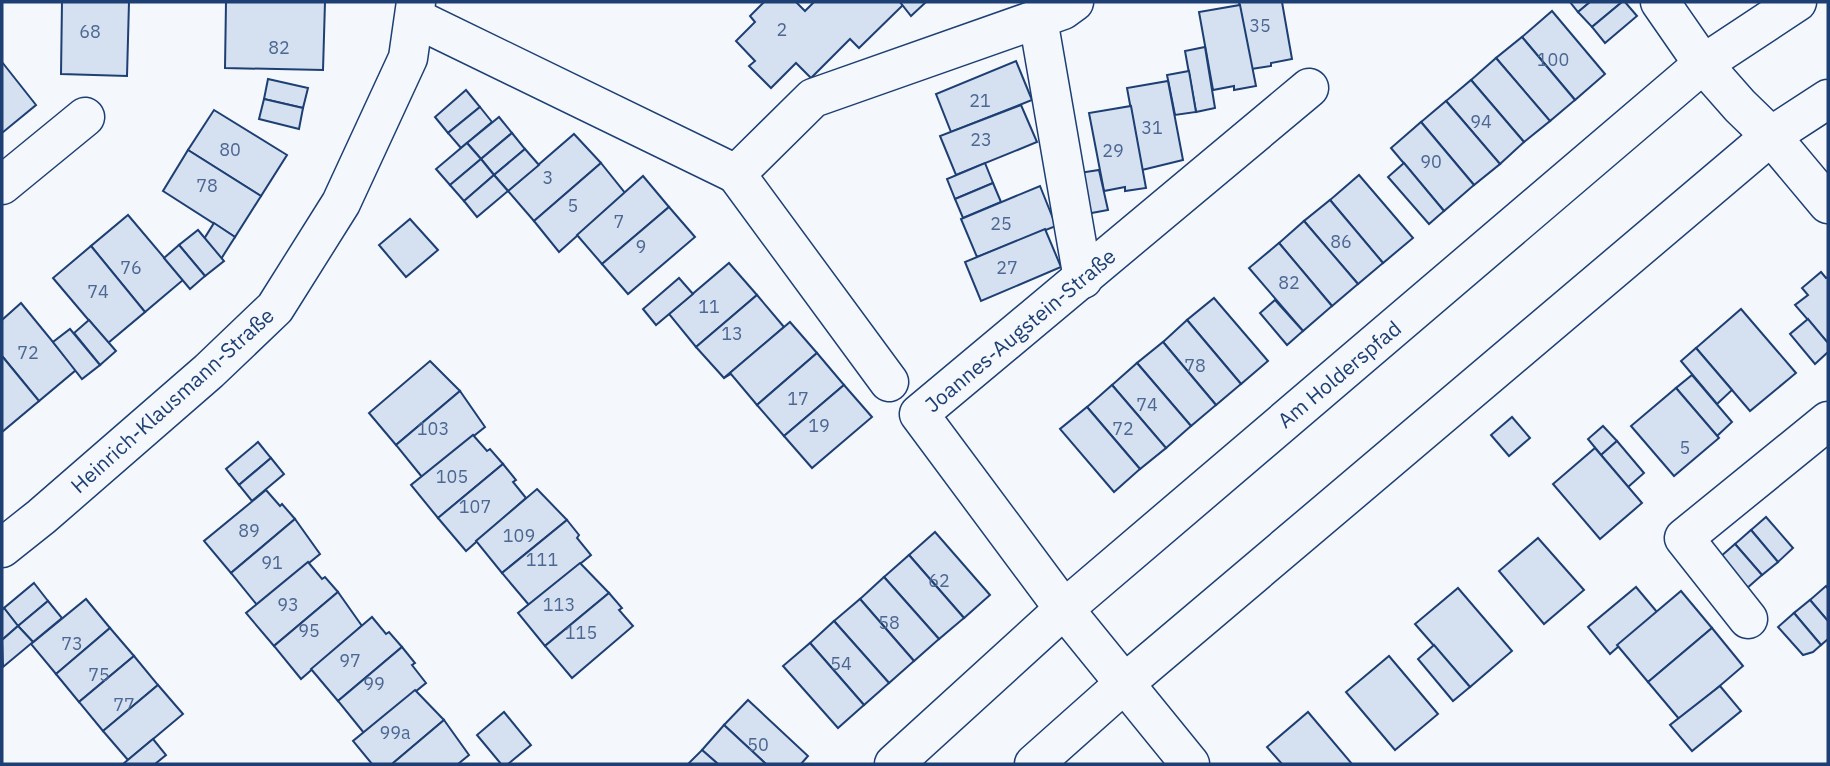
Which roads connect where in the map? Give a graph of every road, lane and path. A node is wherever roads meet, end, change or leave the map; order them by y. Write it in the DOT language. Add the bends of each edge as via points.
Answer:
graph roads {
  1 [pos="1074,2"];
  2 [pos="1660,2"];
  3 [pos="1797,2"];
  4 [pos="415,10"];
  5 [pos="1038,19"];
  6 [pos="1703,64"];
  7 [pos="1309,88"];
  8 [pos="1828,99"];
  9 [pos="85,117"];
  10 [pos="1772,136"];
  11 [pos="736,174"];
  12 [pos="2,185"];
  13 [pos="1828,204"];
  14 [pos="1083,279"];
  15 [pos="890,382"];
  16 [pos="1828,421"];
  17 [pos="2,548"];
  18 [pos="1064,609"];
  19 [pos="1748,619"];
  20 [pos="1125,683"];
  21 [pos="894,764"];
  22 [pos="1034,764"];
  23 [pos="1190,764"];
  1 -- 5 [label="street"];
  2 -- 6 [label="street"];
  3 -- 6 [label="street, Am Holderspfad"];
  4 -- 11 [label="street"];
  4 -- 17 [label="street, Heinrich-Klausmann-Straße" via="408,58 341,203 275,308"];
  5 -- 11 [label="street" via="813,97"];
  5 -- 14 [label="street"];
  6 -- 10 [label="street"];
  6 -- 18 [label="street, Am Holderspfad"];
  7 -- 14 [label="street, Joannes-Augstein-Straße"];
  8 -- 10 [label="street"];
  9 -- 12 [label="street"];
  10 -- 13 [label="street"];
  10 -- 20 [label="street"];
  11 -- 15 [label="street"];
  14 -- 18 [label="street, Joannes-Augstein-Straße" via="919,414"];
  16 -- 19 [label="street" via="1684,538"];
  18 -- 20 [label="street, Joannes-Augstein-Straße"];
  18 -- 21 [label="street, Am Holderspfad"];
  20 -- 22 [label="street"];
  20 -- 23 [label="street, Joannes-Augstein-Straße"];
}
